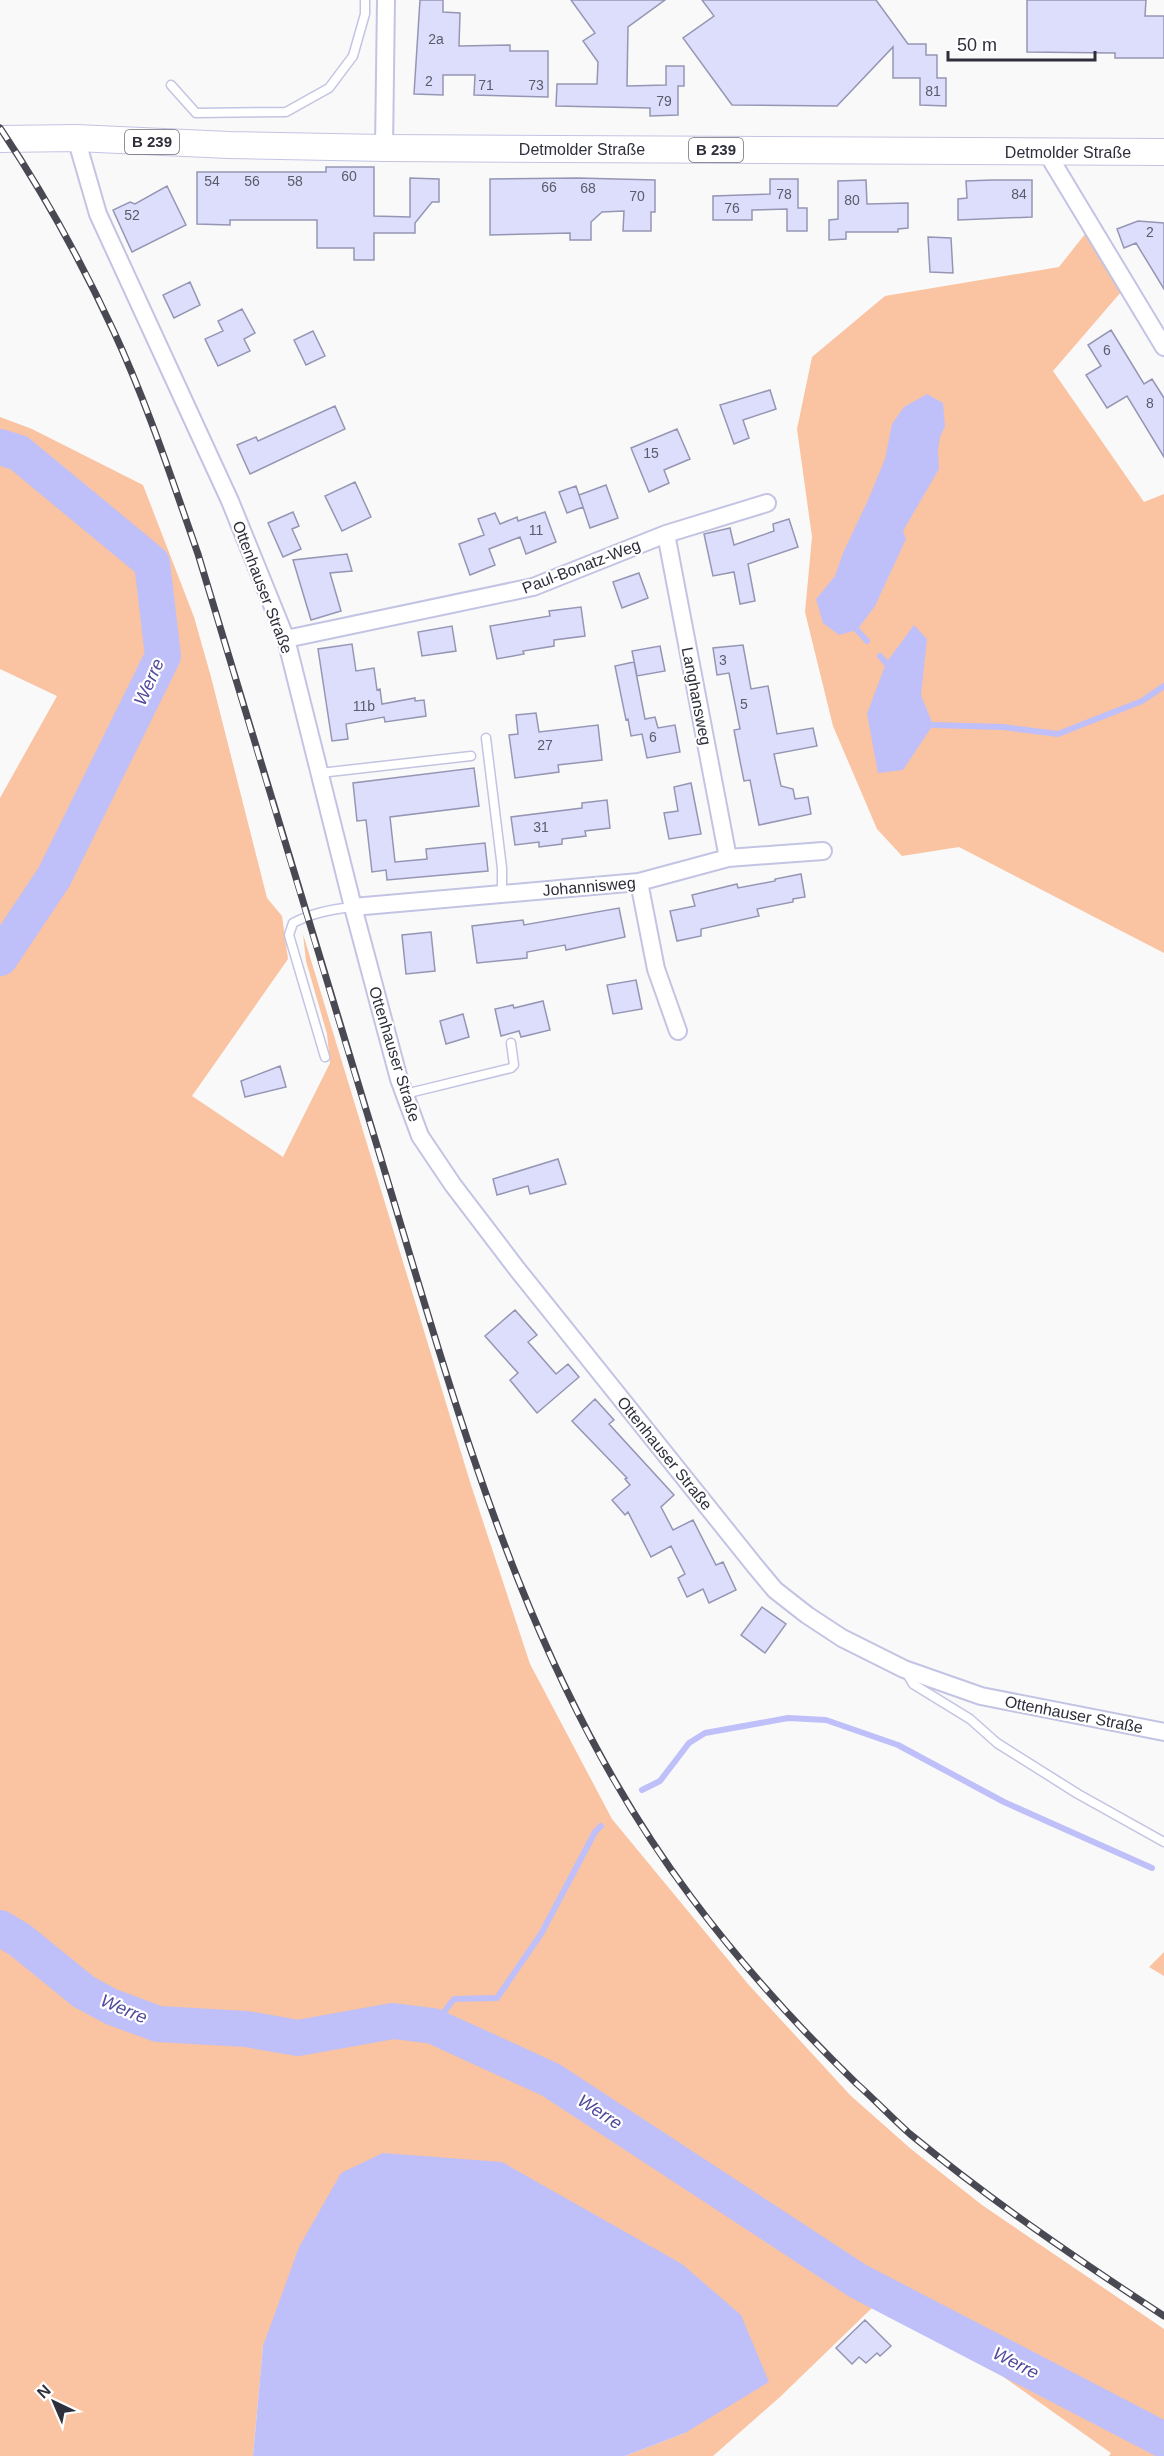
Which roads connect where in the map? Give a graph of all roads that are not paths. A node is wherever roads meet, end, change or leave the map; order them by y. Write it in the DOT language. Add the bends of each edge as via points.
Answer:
graph roads {
  1 [pos="365,0"];
  2 [pos="386,0"];
  3 [pos="171,86"];
  4 [pos="76,138"];
  5 [pos="0,139"];
  6 [pos="384,148"];
  7 [pos="1164,152"];
  8 [pos="1047,153"];
  9 [pos="1164,347"];
  10 [pos="768,503"];
  11 [pos="666,534"];
  12 [pos="286,639"];
  13 [pos="486,738"];
  14 [pos="471,756"];
  15 [pos="320,773"];
  16 [pos="823,851"];
  17 [pos="728,858"];
  18 [pos="639,882"];
  19 [pos="502,894"];
  20 [pos="353,907"];
  21 [pos="678,1031"];
  22 [pos="511,1042"];
  23 [pos="325,1057"];
  24 [pos="405,1094"];
  25 [pos="904,1669"];
  26 [pos="1164,1732"];
  27 [pos="1164,1842"];
  1 -- 3 [label="lane" via="353,56 329,88 286,112 196,113"];
  2 -- 6 [label="street"];
  4 -- 5 [label="main road, Detmolder Straße / B 239"];
  4 -- 6 [label="main road, Detmolder Straße / B 239" via="229,146"];
  4 -- 12 [label="street, Ottenhauser Straße" via="98,214 230,501"];
  6 -- 8 [label="main road, Detmolder Straße / B 239"];
  7 -- 8 [label="main road, Detmolder Straße / B 239"];
  8 -- 9 [label="street"];
  10 -- 11 [label="street, Paul-Bonatz-Weg"];
  11 -- 12 [label="street, Paul-Bonatz-Weg" via="533,587"];
  11 -- 17 [label="street, Langhansweg"];
  12 -- 15 [label="street, Ottenhauser Straße"];
  13 -- 19 [label="lane"];
  14 -- 15 [label="lane"];
  15 -- 20 [label="street, Ottenhauser Straße"];
  16 -- 17 [label="street, Johannisweg"];
  17 -- 18 [label="street, Johannisweg"];
  18 -- 19 [label="street, Johannisweg"];
  18 -- 21 [label="street" via="656,969"];
  19 -- 20 [label="street, Johannisweg"];
  20 -- 23 [label="lane" via="307,916 293,923 289,935"];
  20 -- 24 [label="street, Ottenhauser Straße"];
  22 -- 24 [label="lane" via="511,1068"];
  24 -- 25 [label="street, Ottenhauser Straße" via="420,1136 453,1185 775,1590 842,1638"];
  25 -- 26 [label="street, Ottenhauser Straße" via="981,1696"];
  25 -- 27 [label="lane" via="913,1684 970,1719 998,1743"];
}
